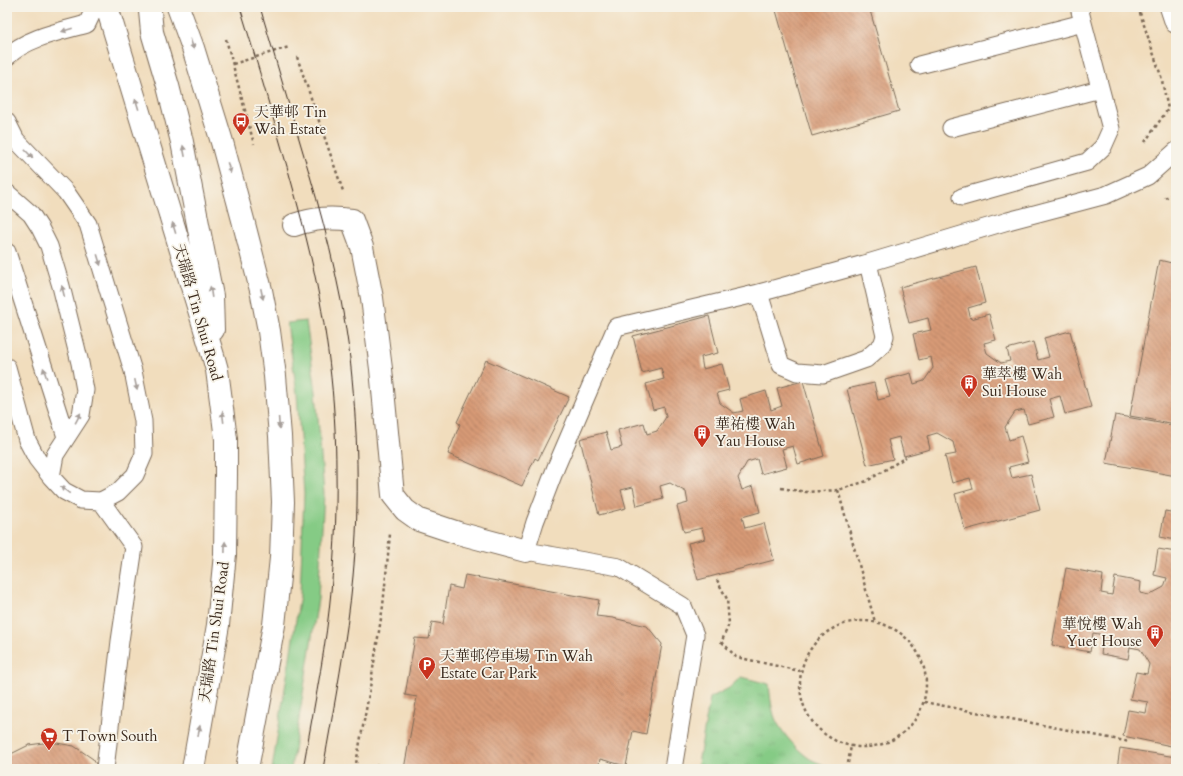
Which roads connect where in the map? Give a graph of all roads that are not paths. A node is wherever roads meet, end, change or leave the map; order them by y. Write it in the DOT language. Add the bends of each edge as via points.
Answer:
graph roads {
  1 [pos="95,7"];
  2 [pos="107,7"];
  3 [pos="150,7"];
  4 [pos="178,7"];
  5 [pos="1079,7"];
  6 [pos="1171,7"];
  7 [pos="1176,22"];
  8 [pos="1083,23"];
  9 [pos="7,57"];
  10 [pos="919,65"];
  11 [pos="1100,89"];
  12 [pos="7,122"];
  13 [pos="951,128"];
  14 [pos="1176,151"];
  15 [pos="7,193"];
  16 [pos="962,197"];
  17 [pos="294,225"];
  18 [pos="7,252"];
  19 [pos="868,263"];
  20 [pos="759,293"];
  21 [pos="214,359"];
  22 [pos="7,367"];
  23 [pos="66,437"];
  24 [pos="51,477"];
  25 [pos="101,501"];
  26 [pos="526,551"];
  27 [pos="105,769"];
  28 [pos="193,769"];
  29 [pos="247,769"];
  30 [pos="673,769"];
  1 -- 9 [label="lane, one-way" via="87,24 40,38 22,46"];
  21 -- 2 [label="main road, 天瑞路 Tin Shui Road, one-way"];
  21 -- 3 [label="main road, one-way" via="212,296 182,142 152,32"];
  4 -- 29 [label="main road, one-way" via="193,48 244,220 269,330 275,376 283,502 281,558 274,625"];
  5 -- 8 [label="lane"];
  6 -- 7 [label="main road"];
  8 -- 10 [label="lane"];
  8 -- 11 [label="lane"];
  11 -- 13 [label="lane"];
  11 -- 16 [label="lane" via="1111,129 1104,147 1087,162"];
  12 -- 25 [label="lane, one-way" via="16,140 66,192 88,224 133,371 143,421 144,454 135,475 118,492"];
  14 -- 19 [label="lane" via="1148,176 1106,195"];
  23 -- 15 [label="lane, one-way" via="81,415 85,390 80,363 49,246 31,214"];
  17 -- 26 [label="main road" via="322,218 352,220 362,247 372,298 381,369 393,494 405,510 419,520"];
  23 -- 18 [label="lane, one-way"];
  19 -- 20 [label="lane"];
  19 -- 20 [label="lane" via="885,336 882,345 866,359 823,374 797,372 781,365"];
  20 -- 26 [label="lane" via="616,327 556,467"];
  28 -- 21 [label="main road, 天瑞路 Tin Shui Road, one-way" via="218,625 225,554 226,439"];
  22 -- 24 [label="lane" via="27,440"];
  23 -- 24 [label="lane" via="55,455"];
  25 -- 24 [label="lane, one-way" via="81,500 64,491"];
  25 -- 27 [label="lane" via="134,547"];
  26 -- 30 [label="lane" via="619,567 683,606 695,635"];
}
